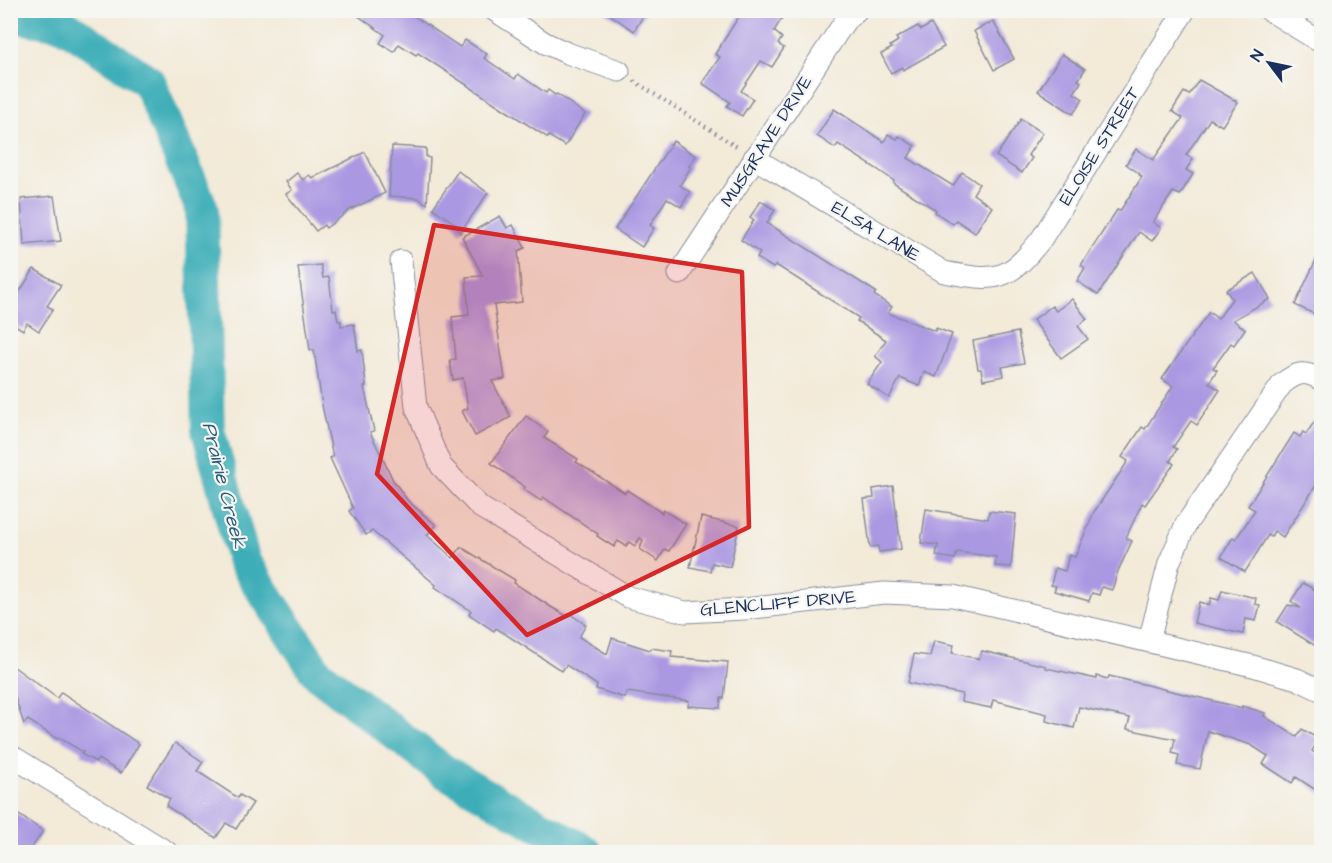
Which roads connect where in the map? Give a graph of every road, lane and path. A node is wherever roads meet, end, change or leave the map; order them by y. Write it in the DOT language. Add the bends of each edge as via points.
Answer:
graph roads {
  1 [pos="494,10"];
  2 [pos="857,10"];
  3 [pos="1185,10"];
  4 [pos="1269,10"];
  5 [pos="1322,43"];
  6 [pos="619,71"];
  7 [pos="754,158"];
  8 [pos="401,261"];
  9 [pos="679,274"];
  10 [pos="1005,275"];
  11 [pos="1322,381"];
  12 [pos="1149,641"];
  13 [pos="1322,691"];
  14 [pos="10,755"];
  15 [pos="167,852"];
  1 -- 6 [label="street" via="545,43"];
  2 -- 7 [label="street, MUSGRAVE DRIVE" via="845,21"];
  3 -- 10 [label="street, ELOISE STREET" via="1042,238 1024,261"];
  4 -- 5 [label="street"];
  6 -- 7 [label="path"];
  7 -- 9 [label="street, MUSGRAVE DRIVE"];
  7 -- 10 [label="street, ELSA LANE" via="944,272 979,278"];
  8 -- 12 [label="street, GLENCLIFF DRIVE" via="416,407 441,466 480,507 614,590 685,612 884,593 952,596"];
  11 -- 12 [label="street" via="1310,374 1294,374 1282,384 1186,524 1169,562"];
  12 -- 13 [label="street, GLENCLIFF DRIVE" via="1253,666"];
  14 -- 15 [label="street"];
}
